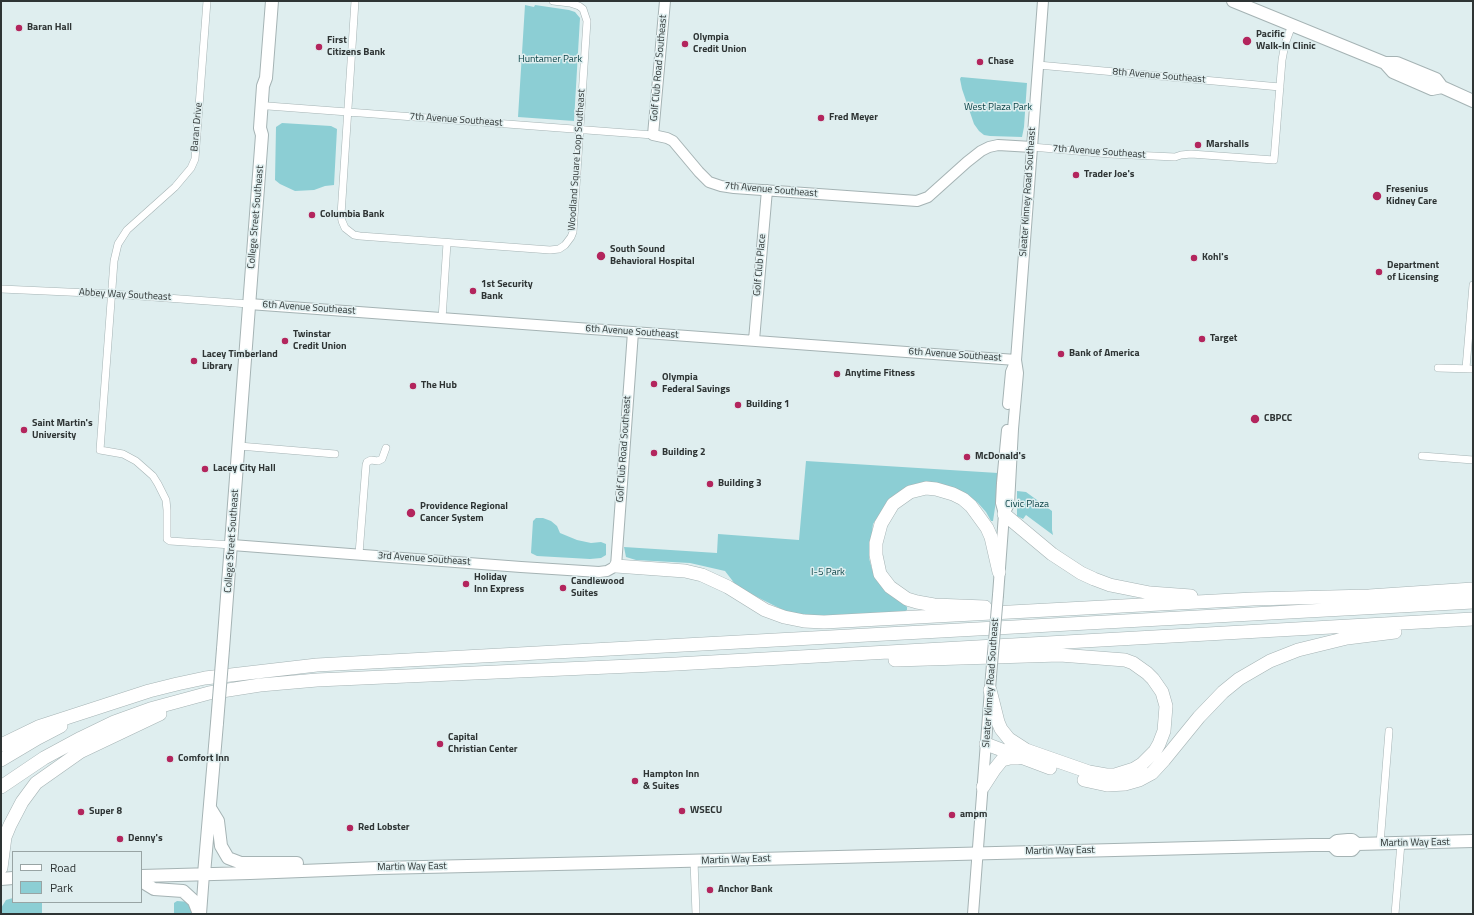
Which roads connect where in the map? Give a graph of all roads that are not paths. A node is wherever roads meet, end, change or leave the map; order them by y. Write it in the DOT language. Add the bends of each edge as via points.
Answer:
graph roads {
  1 [pos="207,1"];
  2 [pos="272,1"];
  3 [pos="355,1"];
  4 [pos="553,1"];
  5 [pos="665,1"];
  6 [pos="1043,1"];
  7 [pos="1233,1"];
  8 [pos="1292,25"];
  9 [pos="1038,65"];
  10 [pos="266,78"];
  11 [pos="1280,87"];
  12 [pos="1473,101"];
  13 [pos="268,106"];
  14 [pos="349,112"];
  15 [pos="580,130"];
  16 [pos="262,135"];
  17 [pos="653,135"];
  18 [pos="1032,147"];
  19 [pos="767,190"];
  20 [pos="447,243"];
  21 [pos="1473,284"];
  22 [pos="1,289"];
  23 [pos="112,294"];
  24 [pos="249,304"];
  25 [pos="442,319"];
  26 [pos="633,332"];
  27 [pos="754,340"];
  28 [pos="1016,360"];
  29 [pos="1438,368"];
  30 [pos="1470,368"];
  31 [pos="239,446"];
  32 [pos="386,448"];
  33 [pos="335,454"];
  34 [pos="1422,456"];
  35 [pos="1473,460"];
  36 [pos="1004,514"];
  37 [pos="232,545"];
  38 [pos="359,554"];
  39 [pos="616,566"];
  40 [pos="999,572"];
  41 [pos="1473,590"];
  42 [pos="1252,600"];
  43 [pos="1473,602"];
  44 [pos="1065,610"];
  45 [pos="1472,619"];
  46 [pos="676,664"];
  47 [pos="990,690"];
  48 [pos="209,692"];
  49 [pos="97,708"];
  50 [pos="1389,731"];
  51 [pos="986,744"];
  52 [pos="1,745"];
  53 [pos="1024,759"];
  54 [pos="1,760"];
  55 [pos="1,787"];
  56 [pos="983,787"];
  57 [pos="210,808"];
  58 [pos="1473,841"];
  59 [pos="1401,843"];
  60 [pos="1380,844"];
  61 [pos="978,853"];
  62 [pos="694,861"];
  63 [pos="1,868"];
  64 [pos="335,869"];
  65 [pos="204,874"];
  66 [pos="142,876"];
  67 [pos="12,878"];
  68 [pos="1,879"];
  69 [pos="142,882"];
  70 [pos="200,914"];
  71 [pos="696,914"];
  72 [pos="973,914"];
  73 [pos="1395,914"];
  1 -- 23 [label="street, Baran Drive" via="194,159 191,168 175,187 127,230 122,238 114,261"];
  2 -- 10 [label="main road, College Street Southeast"];
  3 -- 14 [label="street, Woodland Square Loop Southeast"];
  4 -- 15 [label="street, Woodland Square Loop Southeast" via="575,4 583,9 586,16"];
  5 -- 17 [label="street, Golf Club Road Southeast"];
  6 -- 9 [label="street, Sleater Kinney Road Southeast"];
  7 -- 8 [label="main road"];
  8 -- 11 [label="street" via="1285,44"];
  8 -- 12 [label="main road" via="1385,63 1393,72 1432,89 1442,87"];
  9 -- 11 [label="street, 8th Avenue Southeast"];
  9 -- 18 [label="street, Sleater Kinney Road Southeast"];
  10 -- 13 [label="main road, College Street Southeast" via="269,86"];
  10 -- 16 [label="main road, College Street Southeast" via="263,86 260,128"];
  11 -- 18 [label="street, 7th Avenue Southeast" via="1274,160 1191,154 1175,157 1110,154"];
  13 -- 14 [label="street, 7th Avenue Southeast"];
  13 -- 16 [label="main road, College Street Southeast" via="266,128"];
  14 -- 15 [label="street, 7th Avenue Southeast"];
  14 -- 20 [label="street, Woodland Square Loop Southeast" via="341,215 345,228 360,236"];
  15 -- 17 [label="street, 7th Avenue Southeast"];
  15 -- 20 [label="street, Woodland Square Loop Southeast" via="573,232 565,245 550,250"];
  16 -- 24 [label="main road, College Street Southeast"];
  17 -- 19 [label="street, 7th Avenue Southeast" via="673,141 709,182 734,188"];
  18 -- 19 [label="street, 7th Avenue Southeast" via="989,147 928,197 917,201"];
  18 -- 28 [label="street, Sleater Kinney Road Southeast"];
  19 -- 27 [label="street, Golf Club Place"];
  20 -- 25 [label="street"];
  21 -- 30 [label="street"];
  22 -- 23 [label="street, Abbey Way Southeast"];
  23 -- 24 [label="street, Abbey Way Southeast"];
  23 -- 37 [label="street" via="100,450 113,451 129,457 152,476 166,500 167,539"];
  24 -- 25 [label="street, 6th Avenue Southeast"];
  24 -- 31 [label="main road, College Street Southeast"];
  25 -- 26 [label="street, 6th Avenue Southeast"];
  26 -- 27 [label="street, 6th Avenue Southeast"];
  26 -- 39 [label="street, Golf Club Road Southeast"];
  27 -- 28 [label="street, 6th Avenue Southeast"];
  28 -- 36 [label="street, Sleater Kinney Road Southeast" via="1018,373 1009,504"];
  28 -- 36 [label="street, Sleater Kinney Road Southeast" via="1011,372 1003,470 1001,503"];
  29 -- 30 [label="street"];
  31 -- 33 [label="street"];
  31 -- 37 [label="main road, College Street Southeast"];
  32 -- 38 [label="street" via="382,459 371,460 366,465"];
  34 -- 35 [label="street"];
  36 -- 40 [label="street, Sleater Kinney Road Southeast"];
  36 -- 42 [label="highway" via="1066,564 1110,585 1150,593"];
  37 -- 38 [label="street, 3rd Avenue Southeast"];
  37 -- 57 [label="main road, College Street Southeast, bridge"];
  38 -- 39 [label="street, 3rd Avenue Southeast" via="599,572"];
  39 -- 44 [label="highway" via="685,571 702,575 728,587 765,610 804,621"];
  40 -- 44 [label="highway" via="987,528 971,506 953,494 926,488 910,492 893,504 881,524 875,549 880,574 890,588 908,599 934,604"];
  40 -- 47 [label="street, Sleater Kinney Road Southeast, bridge"];
  41 -- 42 [label="highway"];
  42 -- 44 [label="highway"];
  43 -- 49 [label="highway" via="317,665 205,678 149,691"];
  45 -- 46 [label="highway"];
  45 -- 53 [label="highway" via="1347,638 1298,650 1270,661 1239,679 1223,692 1158,767 1145,777 1132,782 1107,784 1089,781"];
  46 -- 47 [label="highway" via="1060,655 1113,658 1134,663 1153,679 1162,692 1166,706 1164,731 1155,751 1134,769 1115,774 1089,772 1026,750 1009,739 998,722"];
  46 -- 48 [label="highway" via="317,680"];
  47 -- 51 [label="street, Sleater Kinney Road Southeast"];
  48 -- 55 [label="highway" via="114,722 44,758"];
  48 -- 63 [label="highway" via="80,752 36,783 22,802 5,837"];
  49 -- 52 [label="highway" via="38,727"];
  49 -- 54 [label="highway"];
  50 -- 60 [label="street"];
  51 -- 53 [label="highway"];
  51 -- 56 [label="street, Sleater Kinney Road Southeast"];
  53 -- 56 [label="highway" via="1002,760"];
  56 -- 61 [label="street, Sleater Kinney Road Southeast"];
  57 -- 64 [label="main road" via="218,821 220,846 232,861 312,863"];
  57 -- 65 [label="main road, College Street Southeast"];
  58 -- 59 [label="main road, Martin Way East"];
  59 -- 60 [label="main road, Martin Way East"];
  59 -- 73 [label="street"];
  60 -- 61 [label="main road, Martin Way East" via="1336,840 1332,845"];
  61 -- 62 [label="main road, Martin Way East"];
  61 -- 72 [label="street, Sleater Kinney Road Southeast"];
  62 -- 64 [label="main road, Martin Way East"];
  62 -- 71 [label="street"];
  64 -- 65 [label="main road, Martin Way East"];
  65 -- 66 [label="main road, Martin Way East"];
  65 -- 70 [label="street"];
  67 -- 68 [label="main road"];
  69 -- 70 [label="main road" via="154,889 182,891 194,901"];
}
